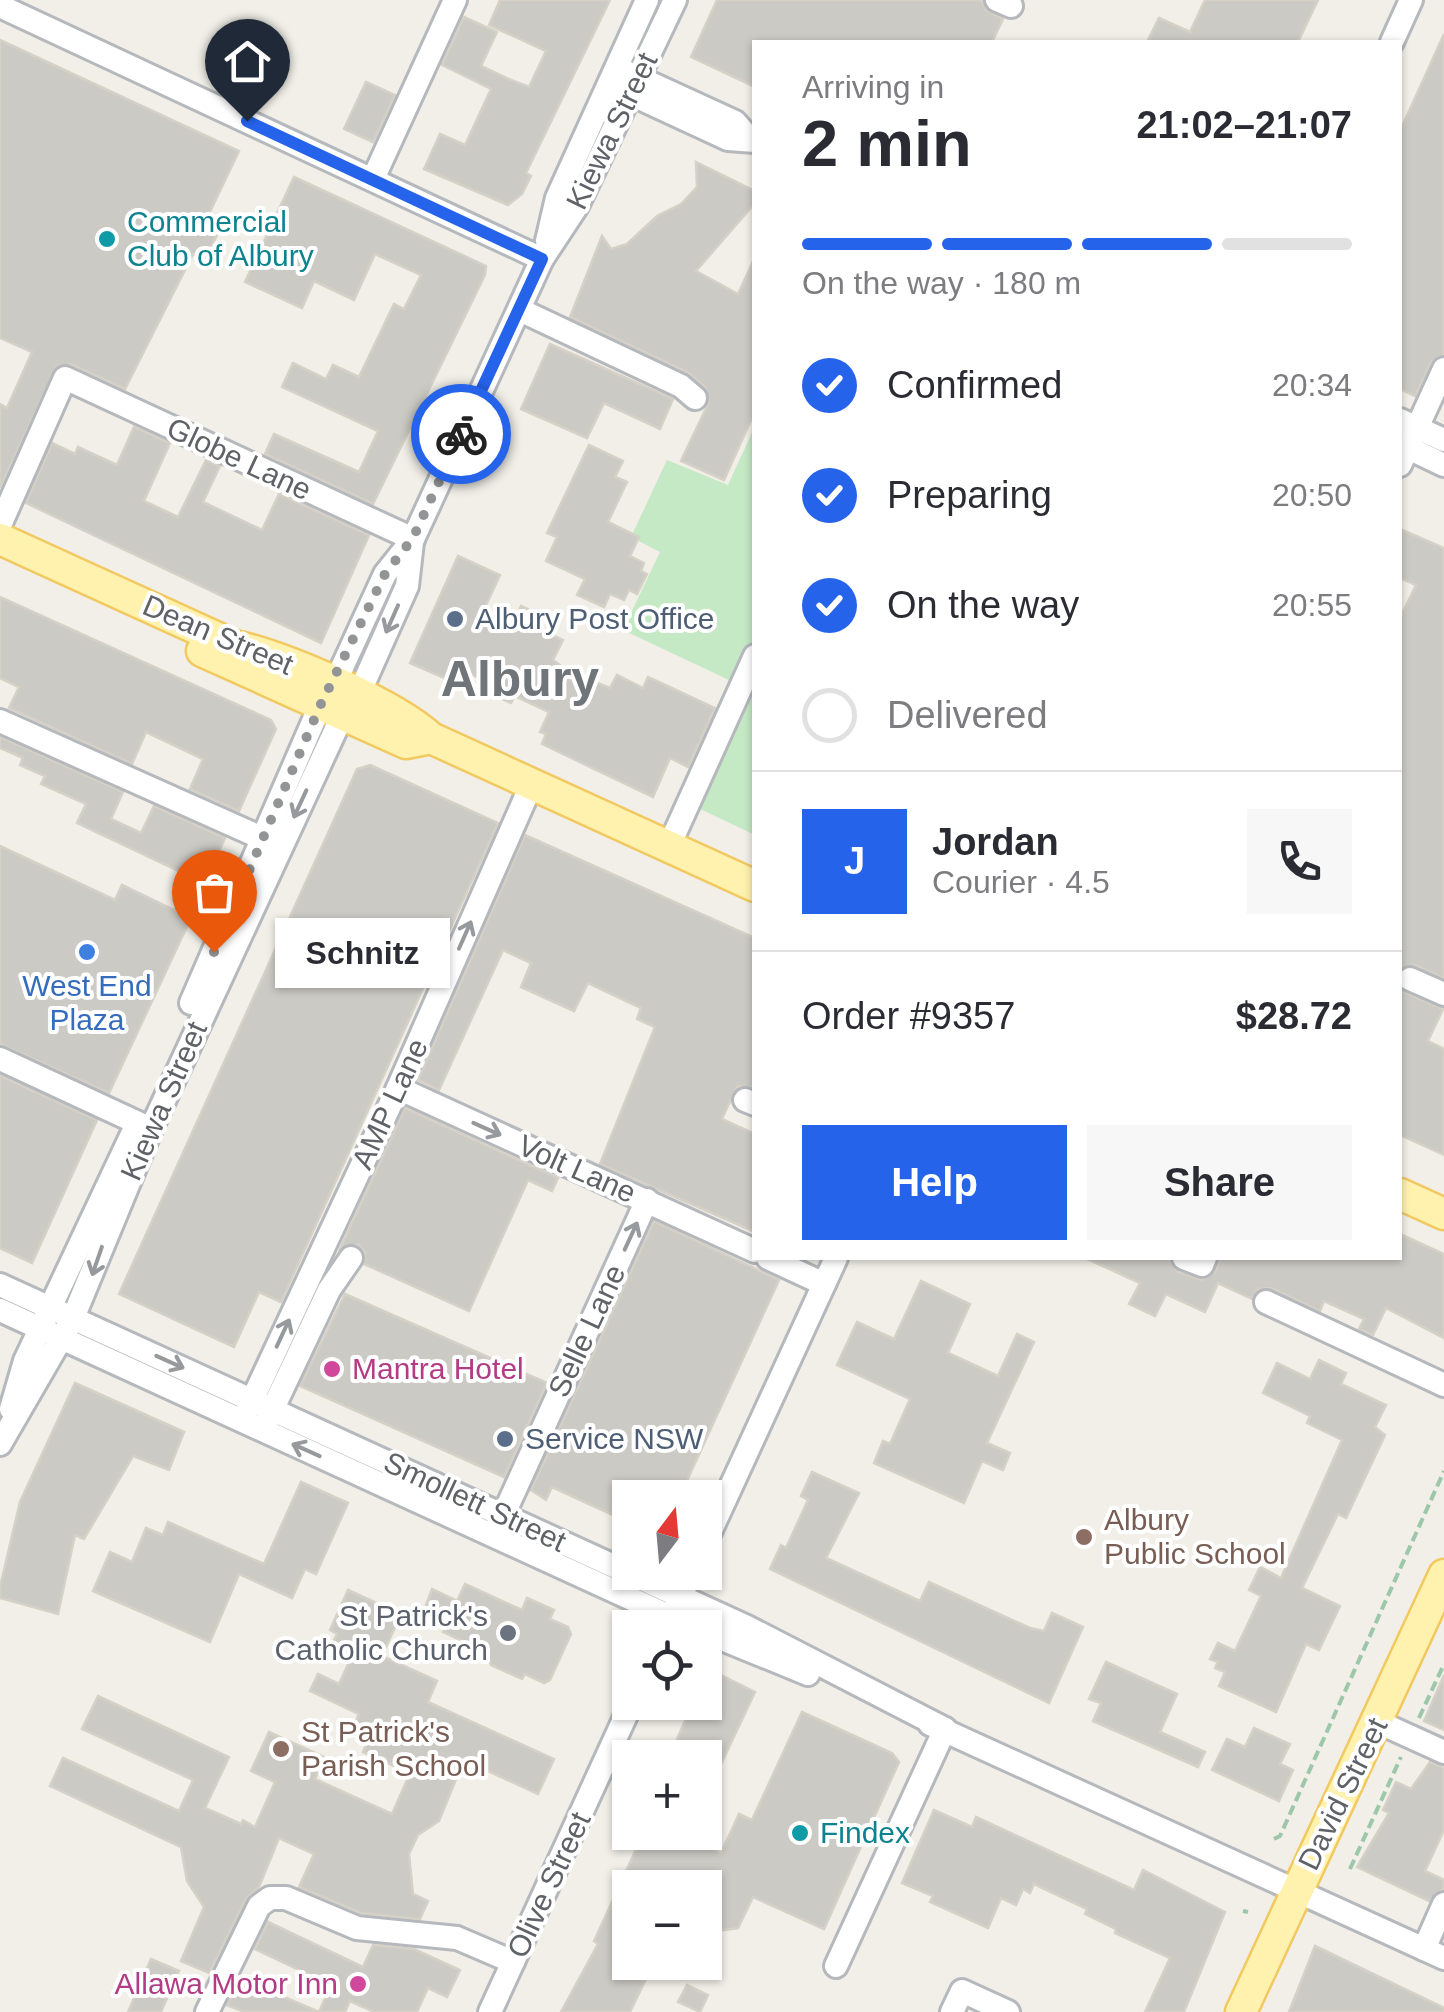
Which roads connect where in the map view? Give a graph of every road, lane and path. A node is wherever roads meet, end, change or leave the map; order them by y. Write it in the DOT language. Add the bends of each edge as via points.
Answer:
graph roads {
  1 [pos="455,0"];
  2 [pos="647,0"];
  3 [pos="676,0"];
  4 [pos="1411,0"];
  5 [pos="0,6"];
  6 [pos="1393,40"];
  7 [pos="612,75"];
  8 [pos="635,86"];
  9 [pos="752,140"];
  10 [pos="373,179"];
  11 [pos="542,259"];
  12 [pos="520,310"];
  13 [pos="1444,368"];
  14 [pos="695,398"];
  15 [pos="1444,440"];
  16 [pos="1405,441"];
  17 [pos="1444,465"];
  18 [pos="0,525"];
  19 [pos="413,538"];
  20 [pos="0,539"];
  21 [pos="0,558"];
  22 [pos="750,683"];
  23 [pos="338,701"];
  24 [pos="0,721"];
  25 [pos="532,783"];
  26 [pos="271,842"];
  27 [pos="668,846"];
  28 [pos="752,885"];
  29 [pos="1410,979"];
  30 [pos="1444,994"];
  31 [pos="0,1060"];
  32 [pos="398,1088"];
  33 [pos="145,1126"];
  34 [pos="1402,1179"];
  35 [pos="1402,1195"];
  36 [pos="1444,1196"];
  37 [pos="647,1200"];
  38 [pos="1444,1214"];
  39 [pos="752,1250"];
  40 [pos="351,1258"];
  41 [pos="772,1260"];
  42 [pos="835,1260"];
  43 [pos="824,1284"];
  44 [pos="0,1285"];
  45 [pos="1266,1302"];
  46 [pos="0,1310"];
  47 [pos="56,1323"];
  48 [pos="1444,1385"];
  49 [pos="263,1404"];
  50 [pos="253,1426"];
  51 [pos="1,1443"];
  52 [pos="1444,1471"];
  53 [pos="722,1506"];
  54 [pos="498,1526"];
  55 [pos="1444,1576"];
  56 [pos="664,1610"];
  57 [pos="722,1635"];
  58 [pos="722,1639"];
  59 [pos="1444,1664"];
  60 [pos="624,1720"];
  61 [pos="1378,1722"];
  62 [pos="1416,1725"];
  63 [pos="944,1730"];
  64 [pos="1444,1752"];
  65 [pos="1403,1753"];
  66 [pos="1274,1839"];
  67 [pos="1350,1870"];
  68 [pos="1297,1890"];
  69 [pos="1444,1904"];
  70 [pos="1434,1954"];
  71 [pos="513,1962"];
  72 [pos="836,1966"];
  73 [pos="207,2012"];
  74 [pos="490,2012"];
  75 [pos="952,2012"];
  76 [pos="1008,2012"];
  77 [pos="1241,2012"];
  1 -- 10 [label="street"];
  2 -- 7 [label="street, Kiewa Street"];
  3 -- 8 [label="street, Kiewa Street"];
  4 -- 6 [label="street"];
  5 -- 10 [label="street"];
  7 -- 8 [label="street"];
  7 -- 11 [label="street, Kiewa Street" via="558,198"];
  8 -- 9 [label="street" via="735,122"];
  8 -- 11 [label="street, Kiewa Street" via="577,206"];
  10 -- 11 [label="street"];
  11 -- 12 [label="street, Kiewa Street"];
  12 -- 14 [label="street"];
  12 -- 19 [label="street, Kiewa Street"];
  13 -- 16 [label="street"];
  15 -- 16 [label="street"];
  16 -- 17 [label="street"];
  18 -- 19 [label="street, Globe Lane" via="65,378"];
  19 -- 23 [label="street, Kiewa Street" via="407,586"];
  20 -- 23 [label="main road, Dean Street" via="235,646 262,652"];
  21 -- 23 [label="main road, Dean Street"];
  22 -- 27 [label="street"];
  23 -- 25 [label="main road, Dean Street" via="406,743 431,738"];
  23 -- 26 [label="street, Kiewa Street"];
  24 -- 26 [label="street"];
  25 -- 27 [label="main road, Dean Street"];
  32 -- 25 [label="street, AMP Lane, one-way"];
  26 -- 33 [label="street, Kiewa Street"];
  27 -- 28 [label="main road, Dean Street"];
  29 -- 30 [label="street"];
  31 -- 33 [label="street"];
  32 -- 37 [label="street, Volt Lane, one-way"];
  49 -- 32 [label="street, AMP Lane, one-way"];
  33 -- 47 [label="street, Kiewa Street"];
  34 -- 36 [label="main road"];
  35 -- 38 [label="main road"];
  37 -- 39 [label="street, Volt Lane"];
  54 -- 37 [label="street, Selle Lane, one-way"];
  40 -- 49 [label="street"];
  41 -- 43 [label="street"];
  42 -- 43 [label="street"];
  43 -- 53 [label="street"];
  44 -- 47 [label="street, Smollett Street"];
  45 -- 48 [label="street"];
  46 -- 47 [label="street, Smollett Street"];
  47 -- 49 [label="street, Smollett Street, one-way"];
  47 -- 50 [label="street, Smollett Street"];
  47 -- 51 [label="street, Kiewa Street" via="24,1361"];
  49 -- 50 [label="street, AMP Lane"];
  49 -- 54 [label="street, Smollett Street"];
  54 -- 50 [label="street, Smollett Street, one-way"];
  52 -- 66 [label="path"];
  54 -- 56 [label="street, Smollett Street"];
  55 -- 61 [label="main road, David Street"];
  57 -- 63 [label="street, Smollett Street"];
  58 -- 63 [label="street, Smollett Street"];
  59 -- 62 [label="path"];
  60 -- 71 [label="street, Olive Street"];
  61 -- 64 [label="street"];
  61 -- 68 [label="main road, David Street"];
  63 -- 68 [label="street, Smollett Street"];
  63 -- 72 [label="street"];
  65 -- 67 [label="path"];
  68 -- 70 [label="street, Smollett Street"];
  68 -- 77 [label="main road, David Street"];
  69 -- 70 [label="street"];
  71 -- 73 [label="street" via="457,1938 357,1928 276,1896 260,1906"];
  71 -- 74 [label="street, Olive Street"];
  75 -- 76 [label="street" via="962,1991"];
}
